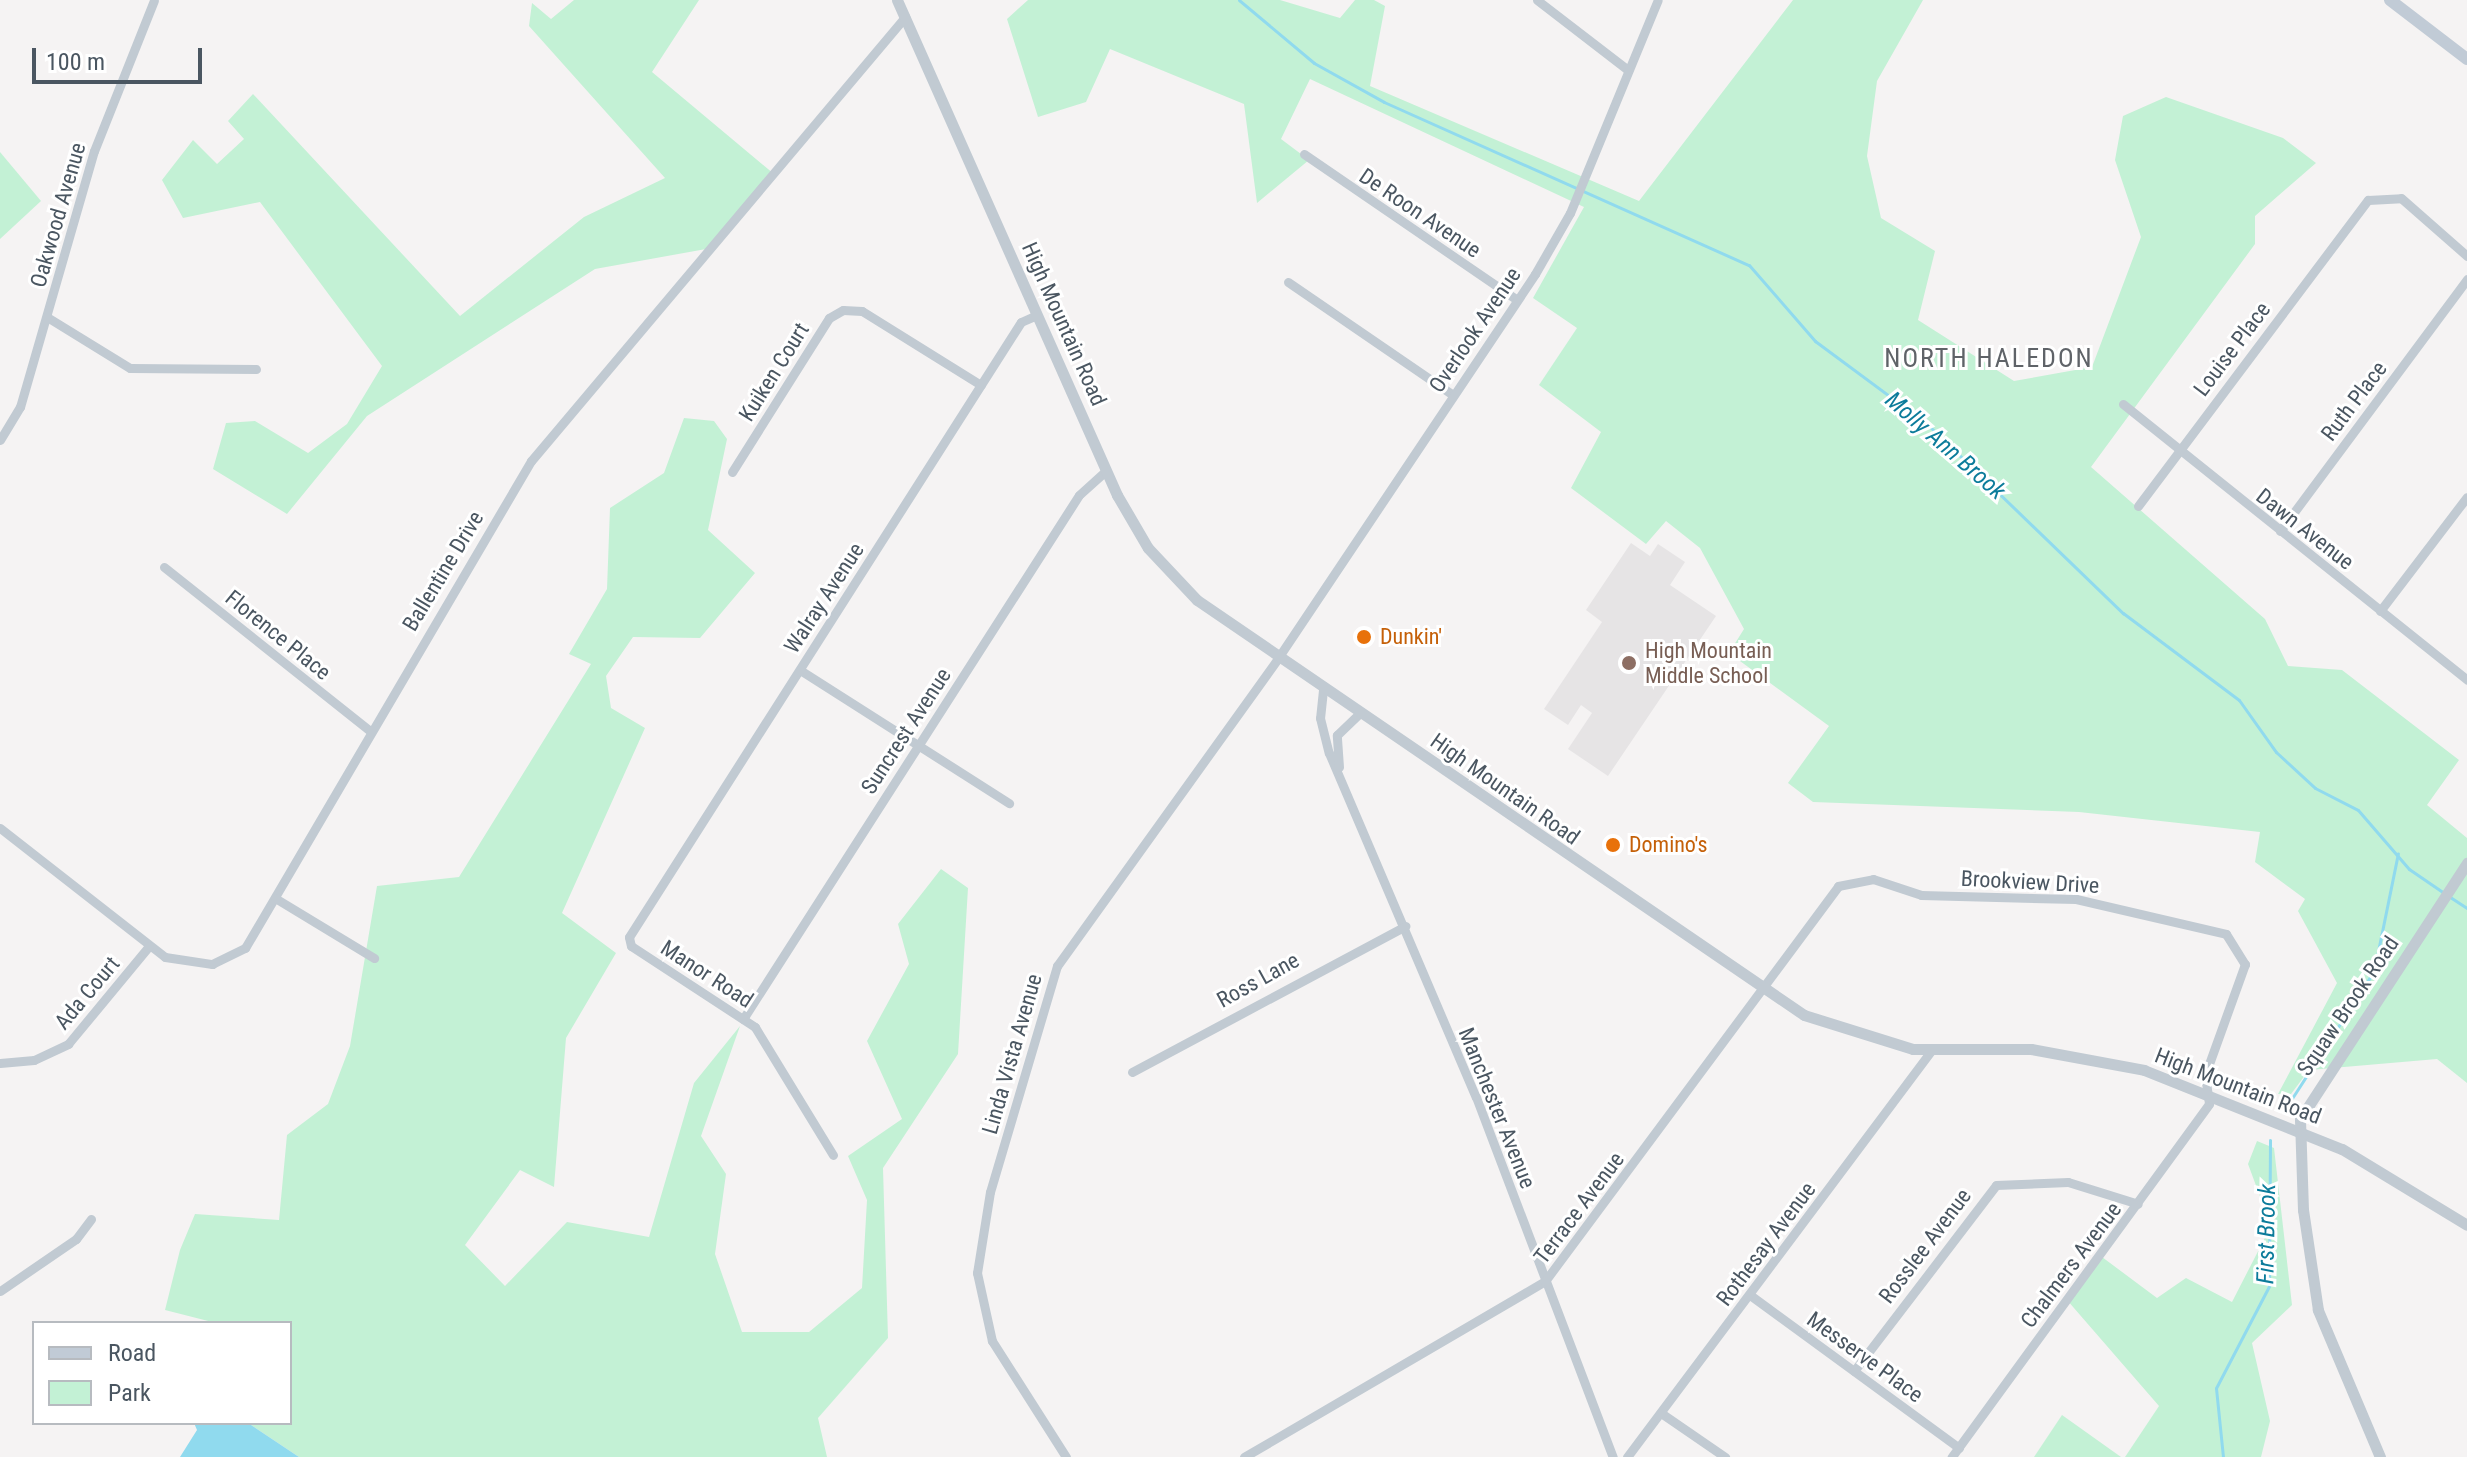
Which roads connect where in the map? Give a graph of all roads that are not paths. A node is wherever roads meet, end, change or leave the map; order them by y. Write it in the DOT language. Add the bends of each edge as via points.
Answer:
graph roads {
  1 [pos="154,0"];
  2 [pos="897,0"];
  3 [pos="1537,0"];
  4 [pos="1658,0"];
  5 [pos="2390,0"];
  6 [pos="905,17"];
  7 [pos="2467,59"];
  8 [pos="1628,70"];
  9 [pos="1304,154"];
  10 [pos="2467,256"];
  11 [pos="2467,279"];
  12 [pos="1288,282"];
  13 [pos="1517,300"];
  14 [pos="1037,315"];
  15 [pos="47,317"];
  16 [pos="256,369"];
  17 [pos="981,385"];
  18 [pos="1453,395"];
  19 [pos="2123,404"];
  20 [pos="0,440"];
  21 [pos="2178,452"];
  22 [pos="1106,471"];
  23 [pos="732,472"];
  24 [pos="2467,497"];
  25 [pos="2138,506"];
  26 [pos="2280,531"];
  27 [pos="164,567"];
  28 [pos="2380,611"];
  29 [pos="1278,658"];
  30 [pos="800,670"];
  31 [pos="2467,680"];
  32 [pos="1323,690"];
  33 [pos="1359,714"];
  34 [pos="370,731"];
  35 [pos="918,745"];
  36 [pos="1339,775"];
  37 [pos="1009,803"];
  38 [pos="0,828"];
  39 [pos="2467,863"];
  40 [pos="275,898"];
  41 [pos="647,909"];
  42 [pos="1405,926"];
  43 [pos="149,946"];
  44 [pos="374,958"];
  45 [pos="1761,990"];
  46 [pos="743,1019"];
  47 [pos="1931,1051"];
  48 [pos="0,1063"];
  49 [pos="1132,1072"];
  50 [pos="2207,1091"];
  51 [pos="2300,1131"];
  52 [pos="833,1155"];
  53 [pos="2138,1204"];
  54 [pos="91,1219"];
  55 [pos="2467,1225"];
  56 [pos="1545,1281"];
  57 [pos="0,1291"];
  58 [pos="1750,1295"];
  59 [pos="1854,1371"];
  60 [pos="1661,1413"];
  61 [pos="1959,1448"];
  62 [pos="1066,1457"];
  63 [pos="1244,1457"];
  64 [pos="1613,1457"];
  65 [pos="1627,1457"];
  66 [pos="1725,1457"];
  67 [pos="1952,1457"];
  68 [pos="2380,1457"];
  1 -- 15 [label="street, Oakwood Avenue" via="94,151"];
  2 -- 6 [label="street, High Mountain Road"];
  3 -- 8 [label="street"];
  4 -- 8 [label="street, Overlook Avenue"];
  5 -- 7 [label="main road"];
  6 -- 14 [label="street, High Mountain Road"];
  6 -- 34 [label="street, Ballentine Drive" via="549,437"];
  8 -- 13 [label="street, Overlook Avenue" via="1577,196"];
  9 -- 13 [label="street, De Roon Avenue"];
  10 -- 21 [label="street, Louise Place" via="2401,198 2374,195"];
  11 -- 26 [label="street, Ruth Place"];
  12 -- 18 [label="street"];
  13 -- 18 [label="street, Overlook Avenue"];
  14 -- 17 [label="street, Walray Avenue" via="1021,322"];
  14 -- 22 [label="street, High Mountain Road"];
  15 -- 16 [label="street" via="130,368"];
  15 -- 20 [label="street, Oakwood Avenue" via="20,407"];
  17 -- 23 [label="street, Kuiken Court" via="862,311 843,310 829,318"];
  17 -- 30 [label="street, Walray Avenue"];
  18 -- 29 [label="street, Overlook Avenue"];
  19 -- 21 [label="street, Dawn Avenue"];
  21 -- 25 [label="street, Louise Place"];
  21 -- 26 [label="street, Dawn Avenue"];
  22 -- 29 [label="street, High Mountain Road" via="1136,531 1179,583"];
  22 -- 35 [label="street, Suncrest Avenue" via="1084,487"];
  24 -- 28 [label="street"];
  26 -- 28 [label="street, Dawn Avenue"];
  27 -- 34 [label="street, Florence Place"];
  28 -- 31 [label="street, Dawn Avenue"];
  29 -- 32 [label="street, High Mountain Road"];
  29 -- 62 [label="street, Linda Vista Avenue" via="1057,966 990,1192 977,1273 989,1332"];
  30 -- 35 [label="street"];
  30 -- 41 [label="street, Walray Avenue"];
  32 -- 33 [label="street, High Mountain Road"];
  32 -- 36 [label="street, Manchester Avenue" via="1323,736"];
  33 -- 36 [label="street, Manchester Avenue" via="1337,735"];
  33 -- 45 [label="street, High Mountain Road"];
  34 -- 40 [label="street, Ballentine Drive"];
  35 -- 37 [label="street"];
  35 -- 46 [label="street, Suncrest Avenue"];
  36 -- 42 [label="street, Manchester Avenue"];
  38 -- 43 [label="street, Ballentine Drive"];
  39 -- 51 [label="street, Squaw Brook Road" via="2304,1109"];
  40 -- 43 [label="street, Ballentine Drive" via="253,937 225,960 181,963"];
  40 -- 44 [label="street"];
  41 -- 46 [label="street, Manor Road" via="629,937 631,946"];
  42 -- 49 [label="street, Ross Lane"];
  42 -- 56 [label="street, Manchester Avenue"];
  43 -- 48 [label="street, Ada Court" via="68,1044 34,1060"];
  45 -- 47 [label="street, High Mountain Road" via="1856,1036"];
  45 -- 50 [label="street, Brookview Drive" via="1833,891 1860,879 1921,895 2056,897 2152,912 2226,934 2243,956 2205,1075"];
  45 -- 56 [label="street, Terrace Avenue"];
  46 -- 52 [label="street, Manor Road"];
  47 -- 50 [label="street, High Mountain Road" via="2063,1053"];
  47 -- 58 [label="street, Rothesay Avenue"];
  50 -- 51 [label="street, High Mountain Road"];
  50 -- 53 [label="street, Chalmers Avenue" via="2209,1104 2193,1131"];
  51 -- 55 [label="street, High Mountain Road" via="2398,1178"];
  51 -- 68 [label="street, Squaw Brook Road" via="2318,1310"];
  53 -- 59 [label="street, Rosslee Avenue" via="2068,1182 1996,1185"];
  53 -- 61 [label="street, Chalmers Avenue"];
  54 -- 57 [label="street" via="76,1239"];
  56 -- 63 [label="street, Terrace Avenue"];
  56 -- 64 [label="street, Manchester Avenue"];
  58 -- 59 [label="street, Messerve Place"];
  58 -- 60 [label="street, Rothesay Avenue"];
  59 -- 61 [label="street, Messerve Place"];
  60 -- 65 [label="street, Rothesay Avenue"];
  60 -- 66 [label="street"];
  61 -- 67 [label="street, Chalmers Avenue"];
}
